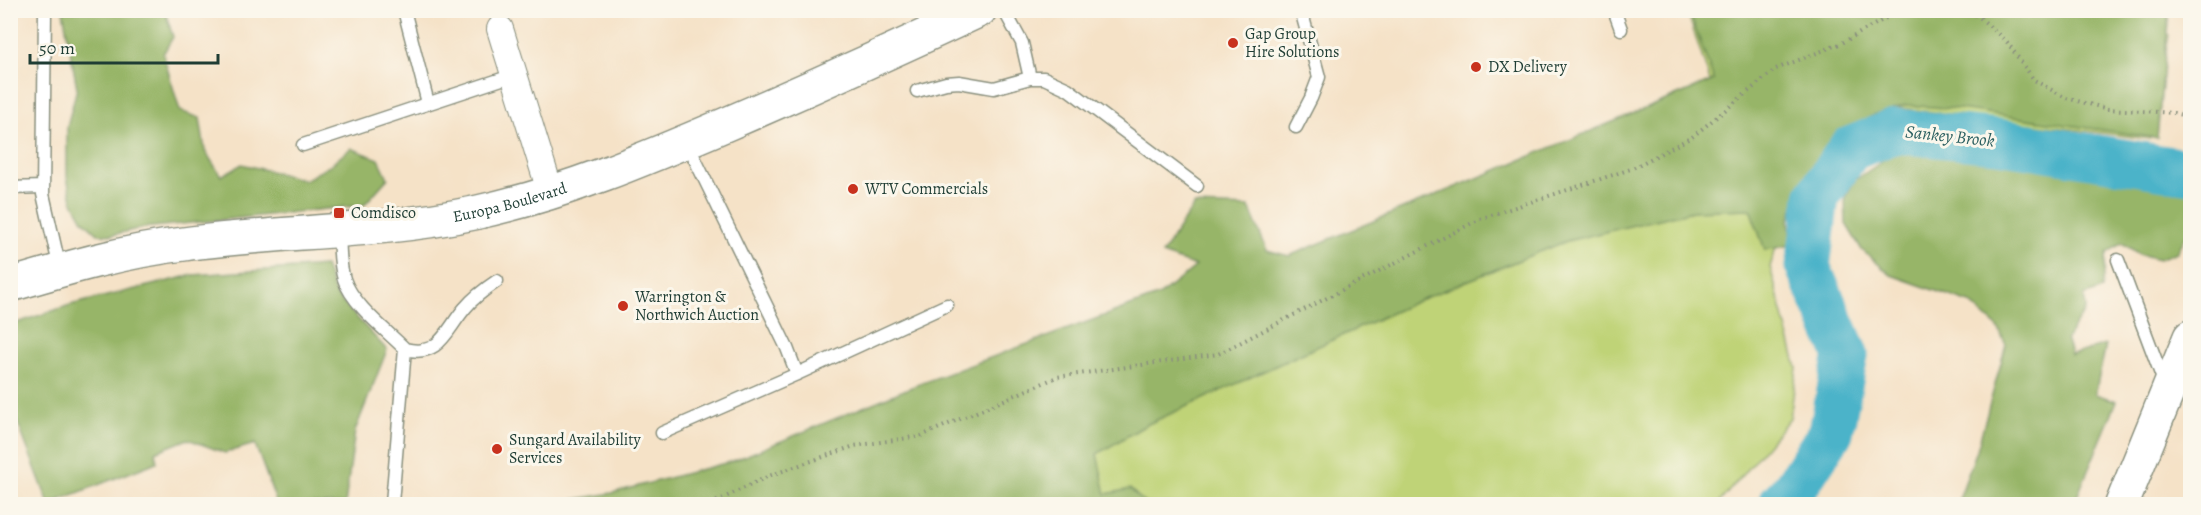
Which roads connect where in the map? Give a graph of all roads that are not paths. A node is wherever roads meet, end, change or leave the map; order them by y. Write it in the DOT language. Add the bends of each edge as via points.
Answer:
graph roads {
  1 [pos="45,10"];
  2 [pos="404,10"];
  3 [pos="980,10"];
  4 [pos="1004,10"];
  5 [pos="1301,10"];
  6 [pos="1614,10"];
  7 [pos="498,20"];
  8 [pos="1621,29"];
  9 [pos="514,75"];
  10 [pos="1030,78"];
  11 [pos="917,91"];
  12 [pos="428,104"];
  13 [pos="1296,127"];
  14 [pos="686,142"];
  15 [pos="303,145"];
  16 [pos="1197,186"];
  17 [pos="43,187"];
  18 [pos="10,188"];
  19 [pos="551,194"];
  20 [pos="339,230"];
  21 [pos="2118,260"];
  22 [pos="60,270"];
  23 [pos="497,281"];
  24 [pos="10,285"];
  25 [pos="947,305"];
  26 [pos="2190,337"];
  27 [pos="405,349"];
  28 [pos="797,374"];
  29 [pos="2168,392"];
  30 [pos="662,433"];
  31 [pos="392,503"];
  32 [pos="2122,504"];
  1 -- 17 [label="lane"];
  2 -- 12 [label="lane"];
  3 -- 14 [label="main road, Europa Boulevard"];
  4 -- 10 [label="lane" via="1022,43"];
  5 -- 13 [label="lane" via="1319,77"];
  6 -- 8 [label="lane"];
  7 -- 9 [label="street"];
  9 -- 12 [label="lane"];
  9 -- 19 [label="street"];
  10 -- 11 [label="lane" via="993,88 953,82"];
  10 -- 16 [label="lane" via="1044,78 1068,89"];
  12 -- 15 [label="lane"];
  14 -- 19 [label="main road, Europa Boulevard"];
  14 -- 28 [label="lane"];
  17 -- 18 [label="lane"];
  17 -- 22 [label="lane"];
  19 -- 20 [label="main road, Europa Boulevard" via="472,213"];
  20 -- 22 [label="main road, Europa Boulevard" via="184,244"];
  20 -- 27 [label="lane" via="344,278 350,291"];
  21 -- 29 [label="lane"];
  22 -- 24 [label="main road, Europa Boulevard"];
  23 -- 27 [label="lane" via="463,309 441,342 429,350"];
  25 -- 28 [label="lane"];
  26 -- 29 [label="main road"];
  27 -- 31 [label="lane"];
  28 -- 30 [label="lane"];
  29 -- 32 [label="main road"];
}
